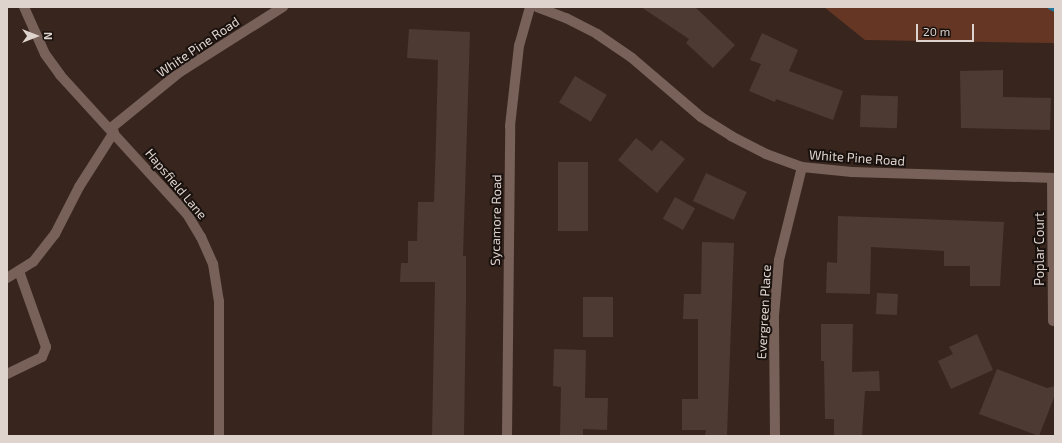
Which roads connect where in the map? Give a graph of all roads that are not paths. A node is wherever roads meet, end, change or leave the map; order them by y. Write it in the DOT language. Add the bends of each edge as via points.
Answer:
graph roads {
  1 [pos="24,7"];
  2 [pos="283,7"];
  3 [pos="530,7"];
  4 [pos="537,7"];
  5 [pos="113,130"];
  6 [pos="802,168"];
  7 [pos="1054,178"];
  8 [pos="19,271"];
  9 [pos="7,278"];
  10 [pos="1053,321"];
  11 [pos="7,374"];
  12 [pos="219,436"];
  13 [pos="507,436"];
  14 [pos="775,436"];
  1 -- 5 [label="street, Hapsfield Lane" via="45,54 60,75"];
  2 -- 5 [label="street, White Pine Road" via="180,72"];
  3 -- 13 [label="street, Sycamore Road" via="519,46 510,126"];
  4 -- 6 [label="street, White Pine Road" via="597,34 632,58 701,117 731,136 766,154"];
  5 -- 8 [label="street, White Pine Road" via="55,234 33,262"];
  5 -- 12 [label="street, Hapsfield Lane" via="187,214 202,237 213,264 219,301"];
  6 -- 7 [label="street, White Pine Road" via="852,172"];
  6 -- 14 [label="street, Evergreen Place" via="779,260 774,315"];
  7 -- 10 [label="street, Poplar Court"];
  8 -- 9 [label="street, White Pine Road"];
  8 -- 11 [label="street" via="46,347 42,357"];
}
